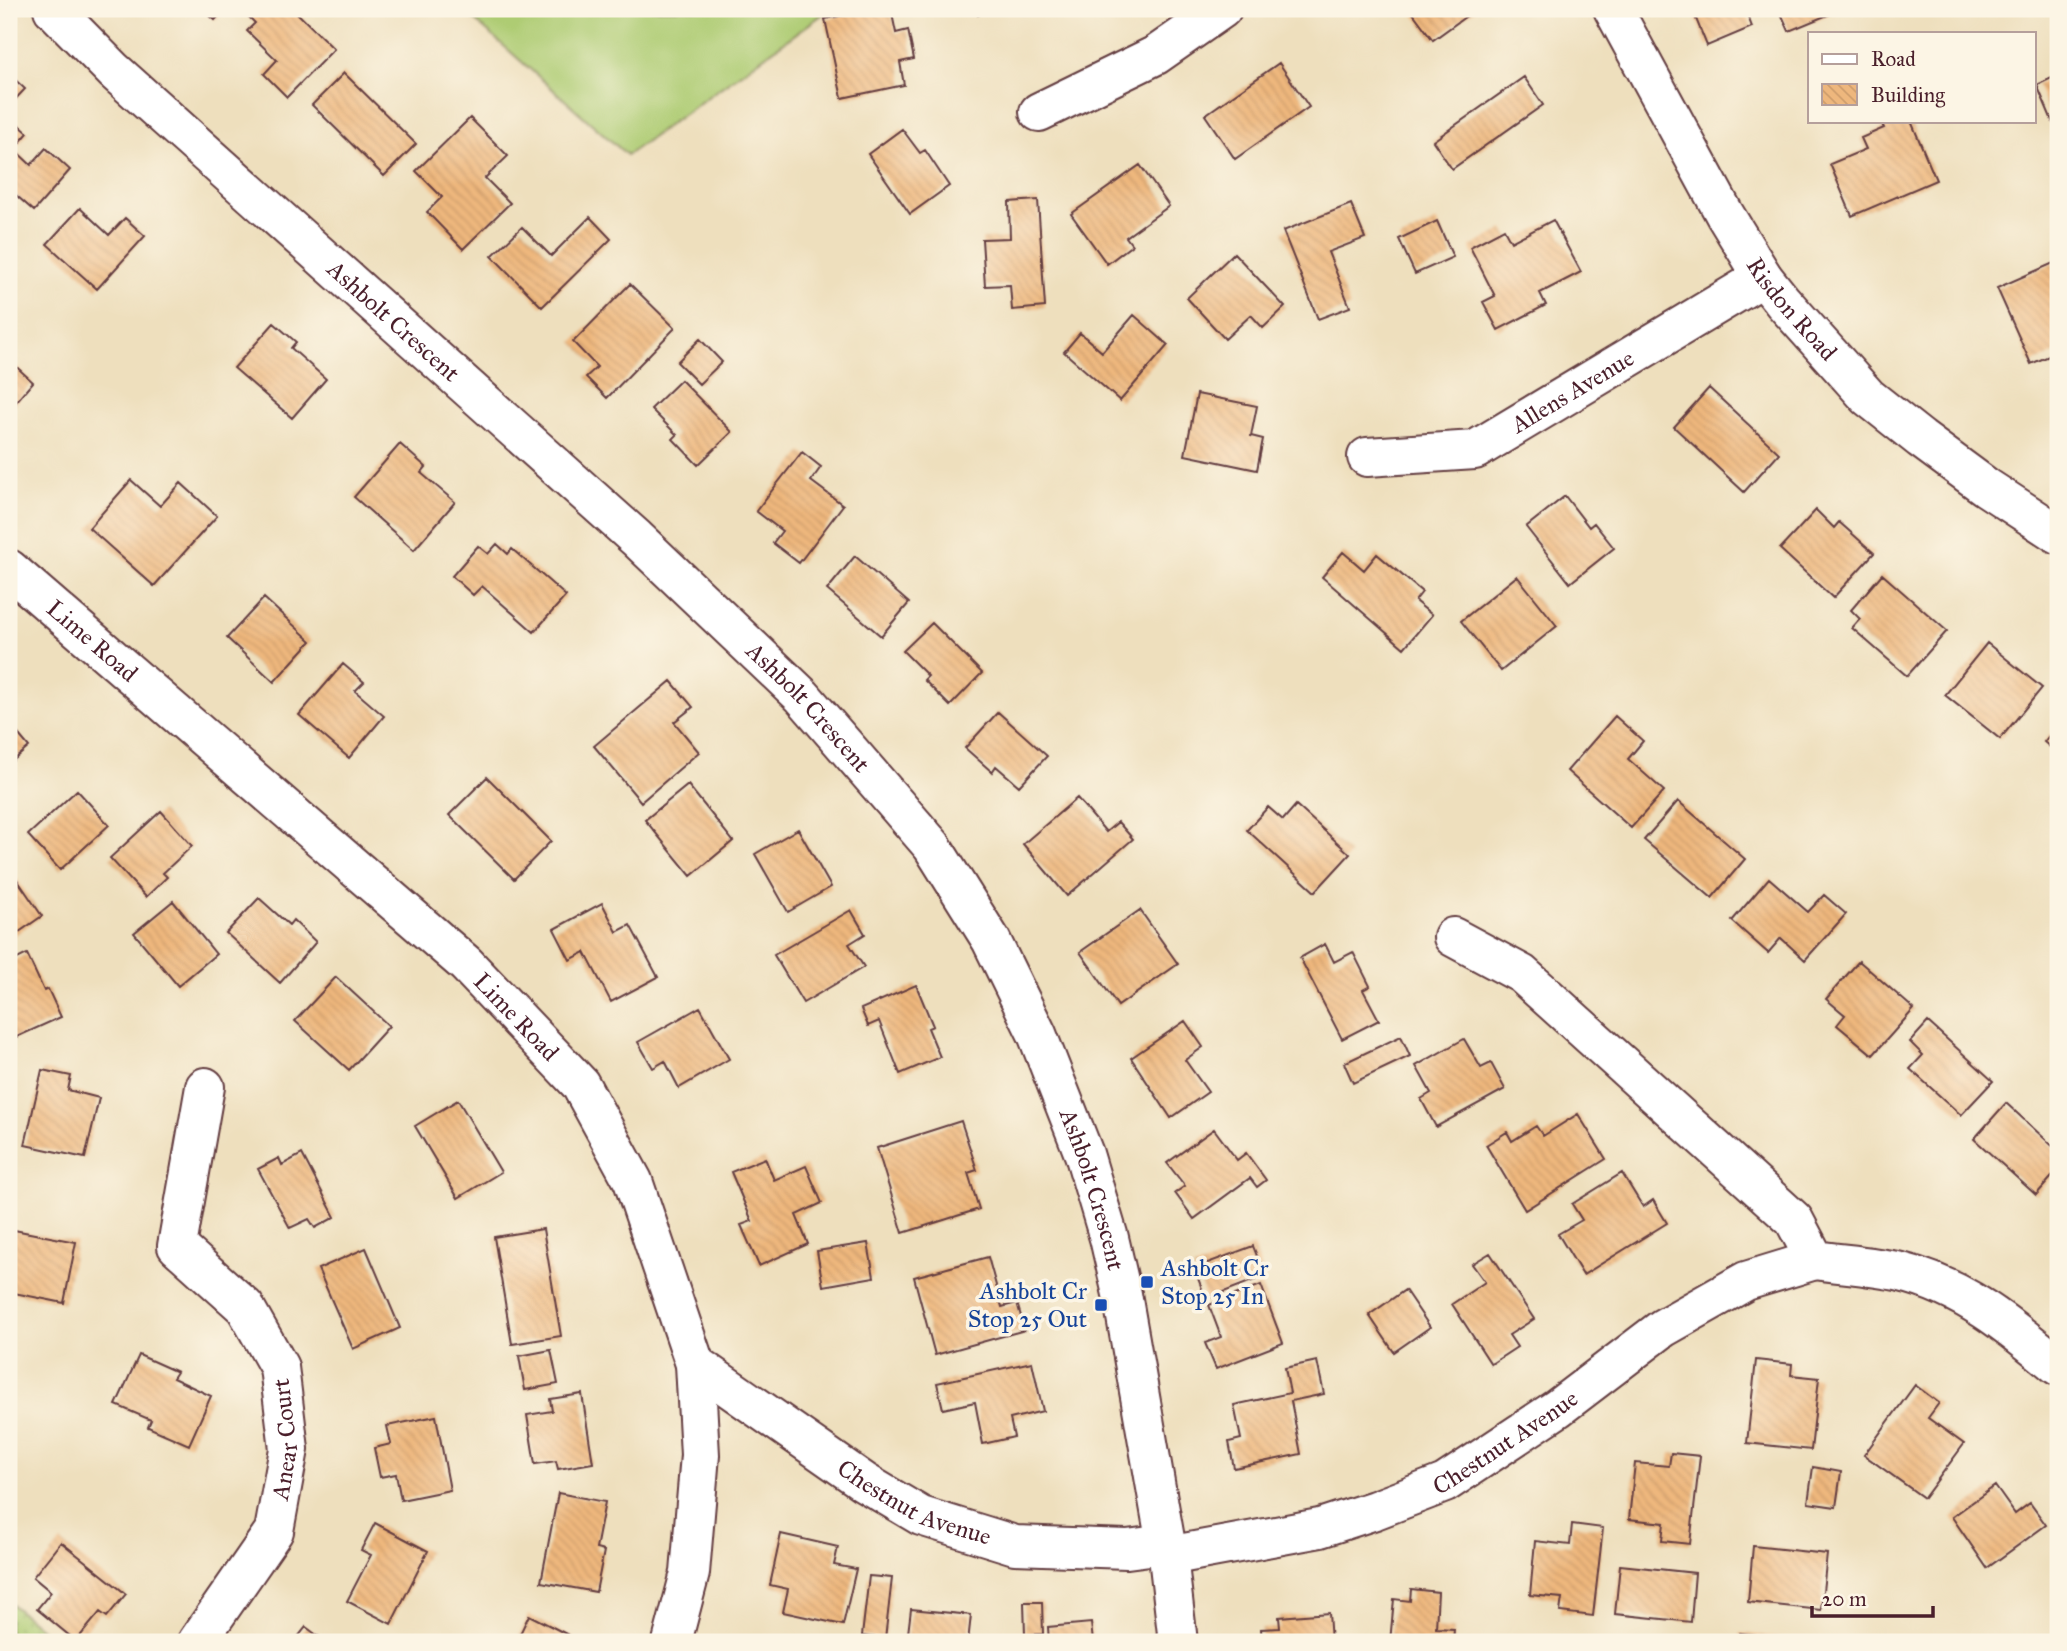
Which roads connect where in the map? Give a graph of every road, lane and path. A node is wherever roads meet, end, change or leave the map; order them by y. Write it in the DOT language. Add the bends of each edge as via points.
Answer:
graph roads {
  1 [pos="53,9"];
  2 [pos="1222,9"];
  3 [pos="1613,9"];
  4 [pos="1039,112"];
  5 [pos="1763,277"];
  6 [pos="1367,457"];
  7 [pos="2058,534"];
  8 [pos="9,569"];
  9 [pos="1453,937"];
  10 [pos="205,1087"];
  11 [pos="1815,1260"];
  12 [pos="695,1364"];
  13 [pos="2058,1366"];
  14 [pos="1167,1550"];
  15 [pos="197,1642"];
  16 [pos="671,1642"];
  17 [pos="1178,1642"];
  1 -- 14 [label="street, Ashbolt Crescent" via="114,71 666,566 802,696 932,846 991,940 1037,1034 1084,1154 1122,1294"];
  2 -- 4 [label="street" via="1156,54"];
  3 -- 5 [label="street, Risdon Road"];
  5 -- 6 [label="street, Allens Avenue" via="1475,450"];
  5 -- 7 [label="street, Risdon Road" via="1868,397 1975,479"];
  8 -- 12 [label="street, Lime Road" via="466,964 580,1084 633,1181"];
  9 -- 11 [label="street" via="1522,974 1794,1220"];
  10 -- 15 [label="street, Anear Court" via="177,1246 246,1307 279,1367 289,1449 274,1531"];
  11 -- 13 [label="street, Chestnut Avenue" via="1901,1272 1952,1290 2002,1319"];
  11 -- 14 [label="street, Chestnut Avenue" via="1746,1281 1663,1328 1558,1408 1445,1483 1320,1528"];
  12 -- 14 [label="street, Chestnut Avenue" via="864,1482 921,1516 1015,1545"];
  12 -- 16 [label="street, Lime Road" via="700,1455 690,1573"];
  14 -- 17 [label="street, Ashbolt Crescent"];
}
